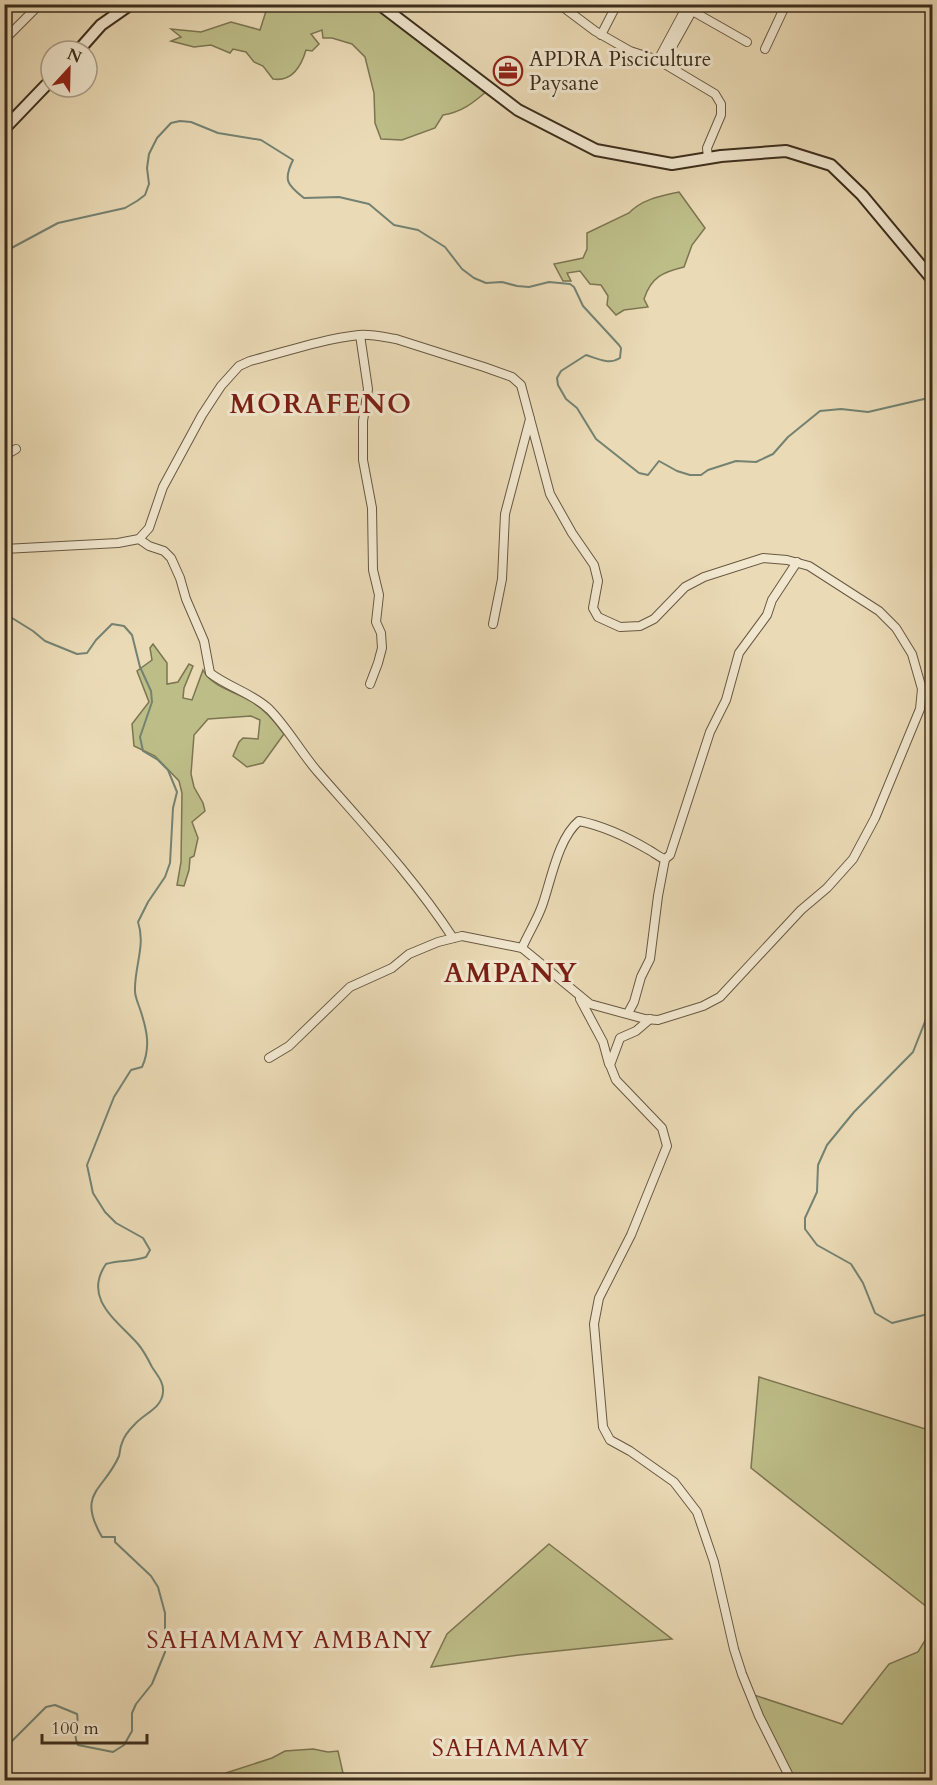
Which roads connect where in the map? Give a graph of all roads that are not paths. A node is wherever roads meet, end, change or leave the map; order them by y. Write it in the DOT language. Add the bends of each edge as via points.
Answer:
graph roads {
  1 [pos="40,4"];
  2 [pos="131,4"];
  3 [pos="379,4"];
  4 [pos="559,4"];
  5 [pos="617,4"];
  6 [pos="786,4"];
  7 [pos="688,6"];
  8 [pos="601,35"];
  9 [pos="89,39"];
  10 [pos="4,40"];
  11 [pos="747,42"];
  12 [pos="765,49"];
  13 [pos="661,61"];
  14 [pos="39,93"];
  15 [pos="4,129"];
  16 [pos="708,158"];
  17 [pos="933,279"];
  18 [pos="360,335"];
  19 [pos="531,418"];
  20 [pos="16,449"];
  21 [pos="4,456"];
  22 [pos="139,539"];
  23 [pos="4,549"];
  24 [pos="797,562"];
  25 [pos="493,624"];
  26 [pos="370,684"];
  27 [pos="665,859"];
  28 [pos="453,939"];
  29 [pos="522,948"];
  30 [pos="577,994"];
  31 [pos="628,1013"];
  32 [pos="650,1019"];
  33 [pos="269,1058"];
  34 [pos="610,1065"];
  35 [pos="791,1780"];
  1 -- 10 [label="street"];
  2 -- 9 [label="street"];
  3 -- 16 [label="street" via="518,110 596,150 672,164"];
  4 -- 8 [label="street"];
  5 -- 8 [label="street"];
  6 -- 12 [label="street"];
  7 -- 11 [label="street"];
  7 -- 13 [label="street"];
  8 -- 13 [label="street" via="630,51"];
  13 -- 16 [label="street" via="715,93 721,104 721,115 707,148"];
  14 -- 15 [label="street"];
  16 -- 17 [label="street" via="786,151 831,165 862,195"];
  18 -- 19 [label="street" via="396,339 512,377 520,385"];
  18 -- 22 [label="street" via="239,366 202,415 163,487 149,528"];
  18 -- 26 [label="street" via="368,389 363,460 372,508 373,570 379,595 376,622 382,648"];
  19 -- 24 [label="street" via="550,494 594,565 598,581 593,608 598,617 620,627 640,626 654,619 686,587 704,577 763,558"];
  19 -- 25 [label="street" via="505,514 501,579"];
  20 -- 21 [label="street"];
  22 -- 23 [label="street"];
  22 -- 28 [label="street" via="171,558 204,642 210,673 268,709 430,902"];
  24 -- 27 [label="street" via="772,600 767,615 739,653 726,700 710,732 670,855"];
  24 -- 32 [label="street" via="879,611 896,628 912,654 922,689 920,709 875,818 853,860 720,997 703,1006"];
  27 -- 29 [label="street" via="619,833 579,821 557,857 542,908"];
  27 -- 31 [label="street" via="650,959"];
  28 -- 29 [label="street" via="462,936"];
  28 -- 33 [label="street" via="409,954 392,968 350,987 289,1047"];
  29 -- 30 [label="street"];
  30 -- 31 [label="street" via="590,1004"];
  30 -- 34 [label="street" via="603,1041"];
  31 -- 32 [label="street"];
  32 -- 34 [label="street" via="620,1038"];
  34 -- 35 [label="street" via="616,1080 662,1128 667,1146 631,1235 599,1298 594,1324 603,1427 610,1440 674,1482 698,1512 742,1674"];
}
